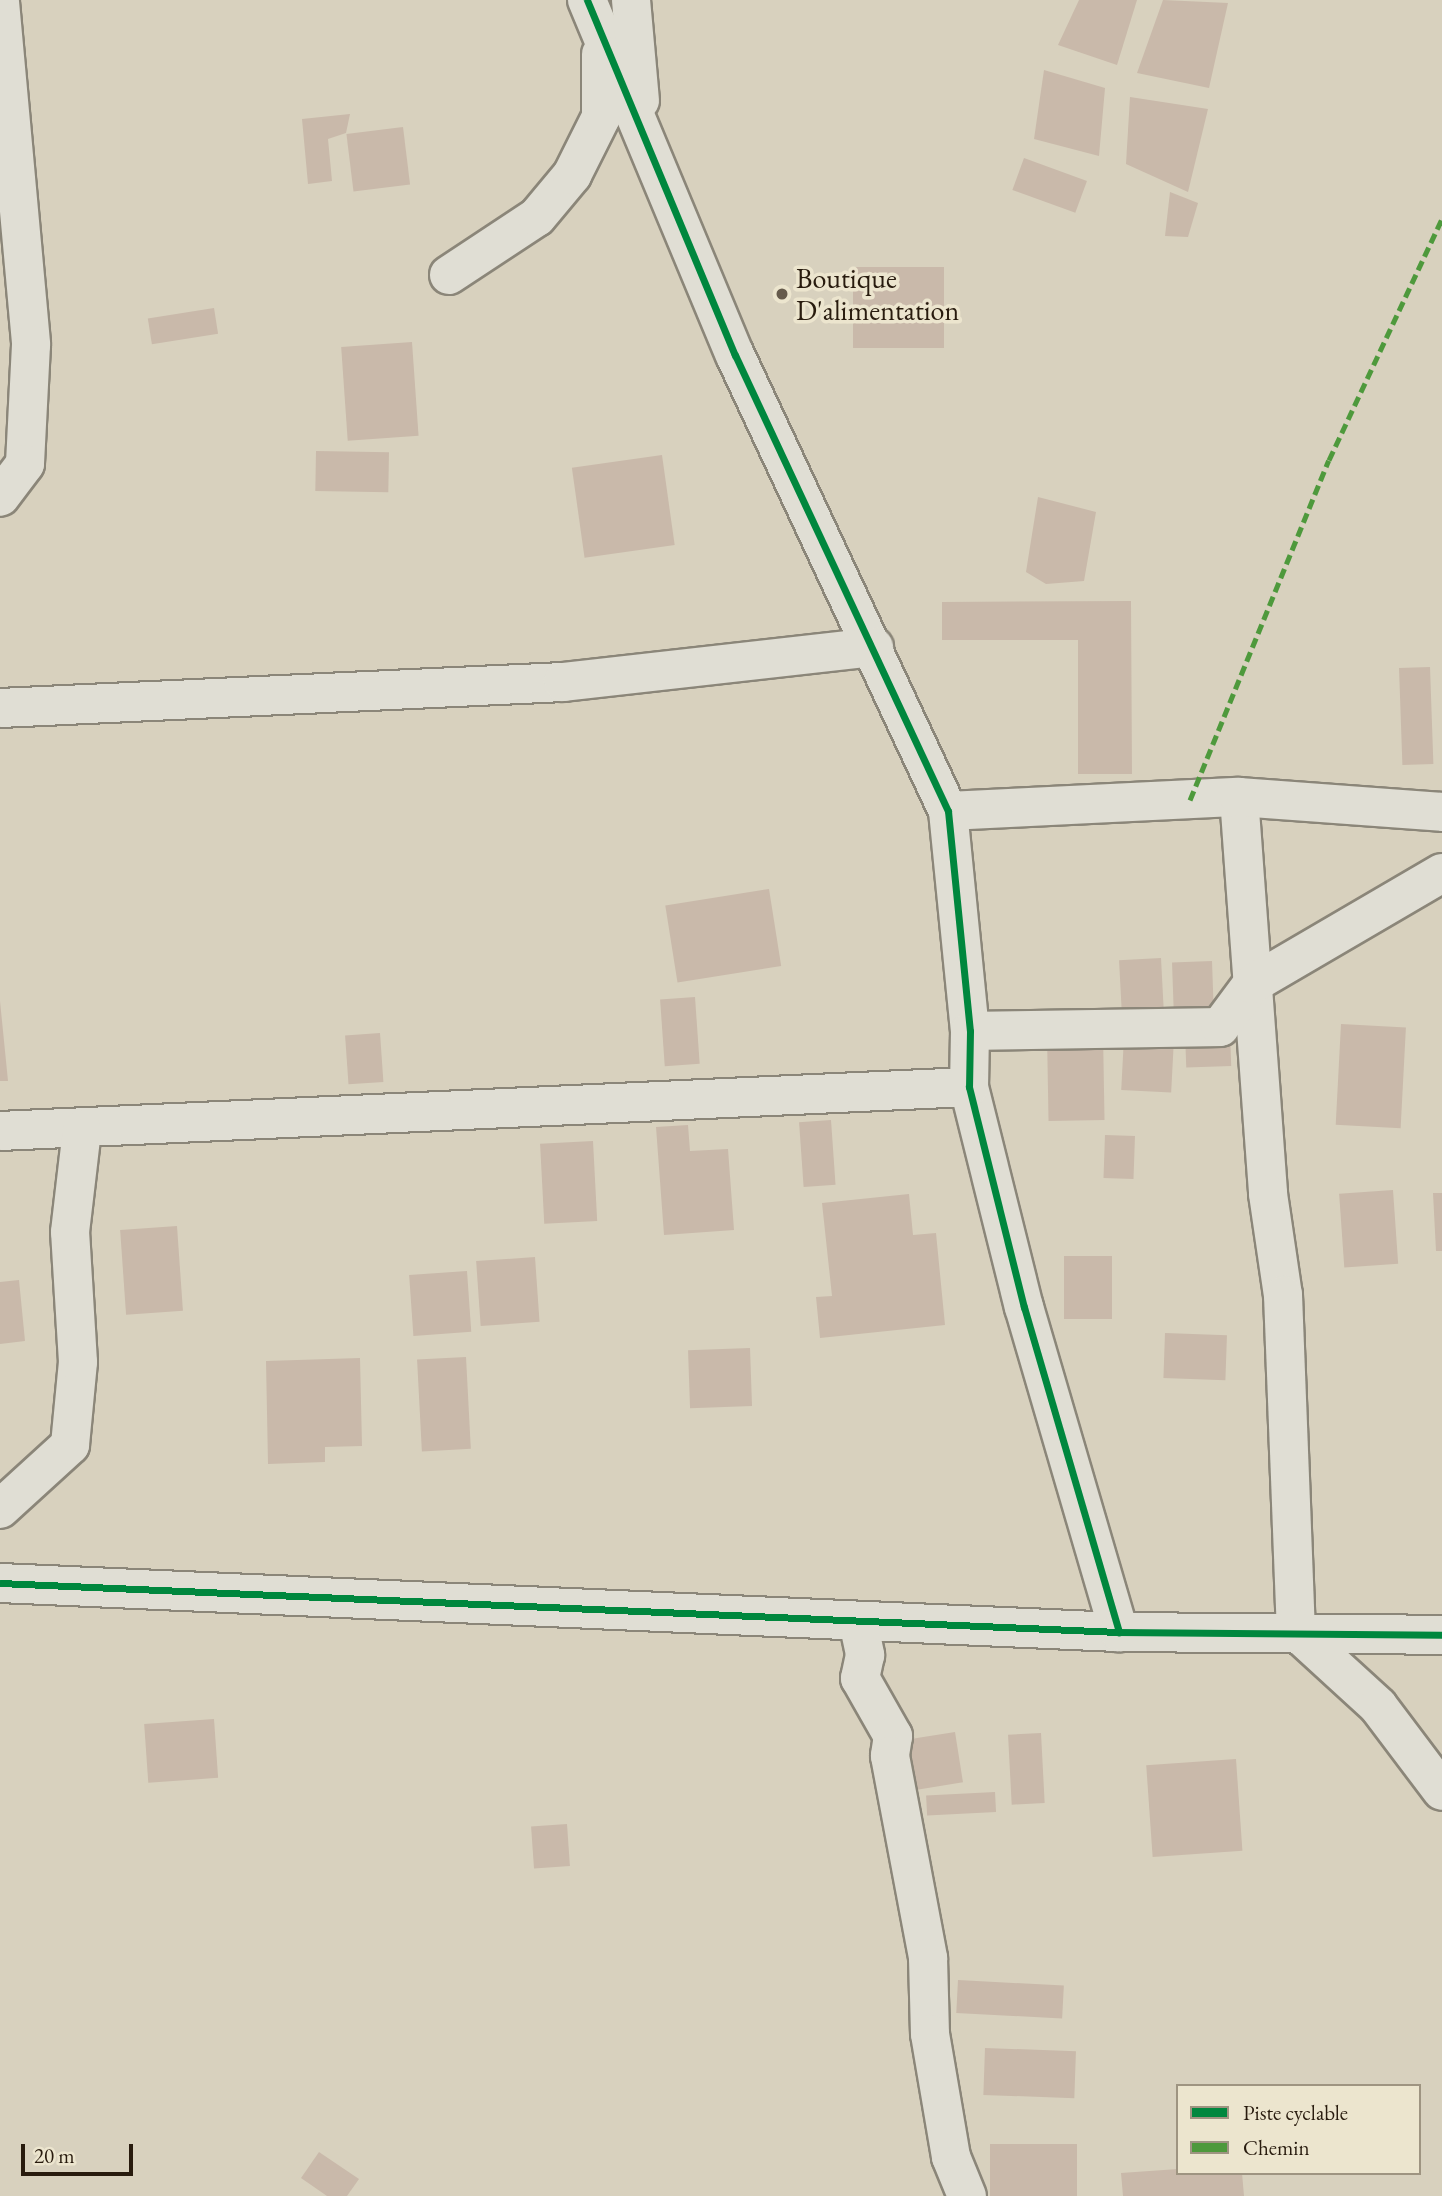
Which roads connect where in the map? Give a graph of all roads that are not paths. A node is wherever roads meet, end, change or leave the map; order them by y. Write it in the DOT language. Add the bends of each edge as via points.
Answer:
graph roads {
  1 [pos="631,0"];
  2 [pos="0,2"];
  3 [pos="593,16"];
  4 [pos="641,128"];
  5 [pos="449,275"];
  6 [pos="0,497"];
  7 [pos="874,647"];
  8 [pos="0,708"];
  9 [pos="1239,797"];
  10 [pos="948,811"];
  11 [pos="1442,812"];
  12 [pos="1442,873"];
  13 [pos="1252,984"];
  14 [pos="970,1031"];
  15 [pos="969,1087"];
  16 [pos="82,1130"];
  17 [pos="0,1131"];
  18 [pos="0,1509"];
  19 [pos="0,1583"];
  20 [pos="858,1621"];
  21 [pos="1296,1631"];
  22 [pos="1119,1632"];
  23 [pos="1442,1635"];
  24 [pos="1442,1791"];
  25 [pos="967,2196"];
  1 -- 4 [label="street"];
  2 -- 6 [label="street" via="31,345 25,464"];
  3 -- 4 [label="street"];
  3 -- 5 [label="street" via="601,117 572,175 537,217"];
  4 -- 7 [label="street" via="734,355"];
  7 -- 8 [label="street" via="563,682"];
  7 -- 10 [label="street"];
  9 -- 10 [label="street"];
  9 -- 11 [label="street"];
  9 -- 13 [label="street"];
  10 -- 14 [label="street"];
  12 -- 13 [label="street"];
  13 -- 14 [label="street" via="1220,1027"];
  13 -- 21 [label="street" via="1283,1295"];
  14 -- 15 [label="street"];
  15 -- 16 [label="street"];
  15 -- 22 [label="street" via="1024,1307"];
  16 -- 17 [label="street"];
  16 -- 18 [label="street" via="70,1232 78,1362 70,1445"];
  19 -- 20 [label="street"];
  20 -- 22 [label="street"];
  20 -- 25 [label="street" via="865,1654 860,1678 893,1736 890,1756 928,1958 937,2075 951,2157"];
  21 -- 22 [label="street"];
  21 -- 23 [label="street"];
  21 -- 24 [label="street" via="1378,1706"];
}
